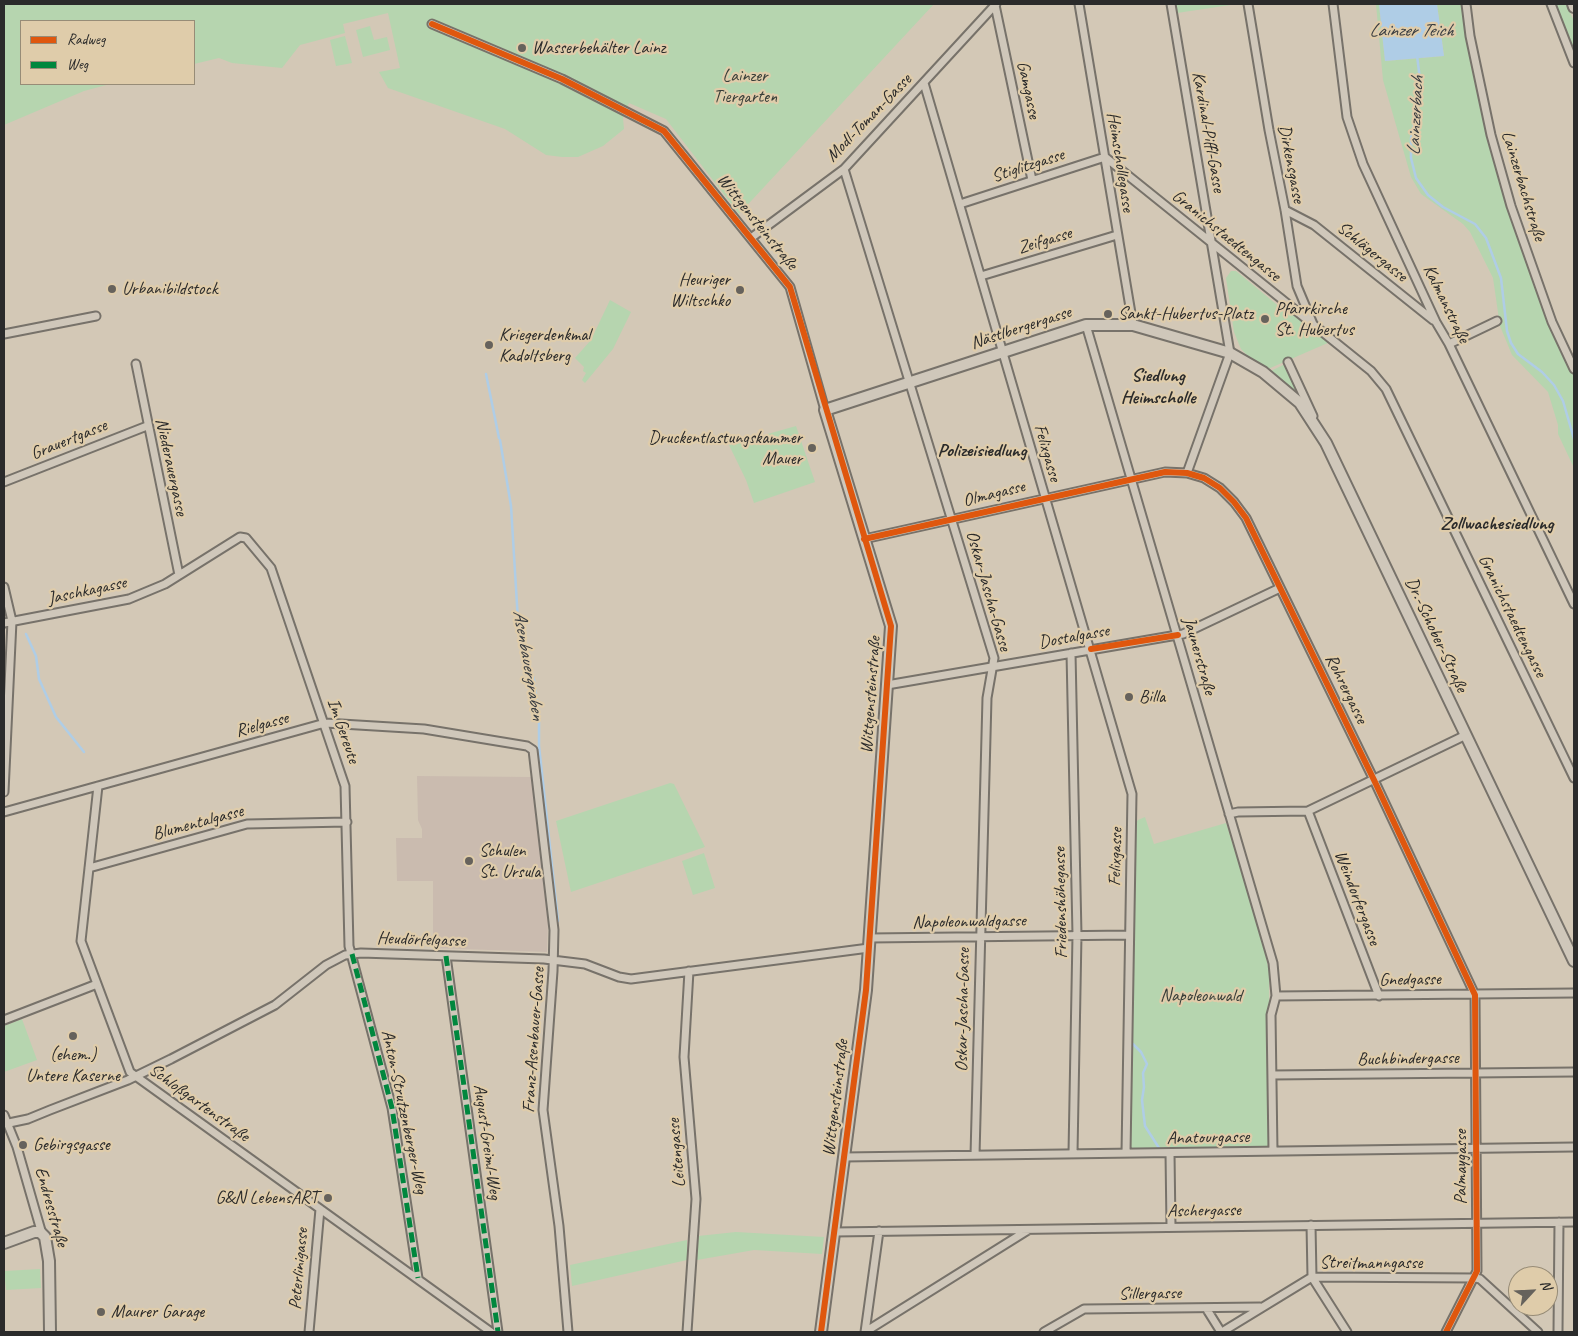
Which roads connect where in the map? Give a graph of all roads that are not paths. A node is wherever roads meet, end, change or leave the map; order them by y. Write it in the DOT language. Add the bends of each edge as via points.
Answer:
graph roads {
  1 [pos="1079,4"];
  2 [pos="1171,4"];
  3 [pos="1248,4"];
  4 [pos="1334,4"];
  5 [pos="1466,4"];
  6 [pos="1551,4"];
  7 [pos="995,5"];
  8 [pos="432,24"];
  9 [pos="1574,63"];
  10 [pos="924,83"];
  11 [pos="1105,157"];
  12 [pos="844,169"];
  13 [pos="1032,180"];
  14 [pos="960,204"];
  15 [pos="1285,210"];
  16 [pos="1117,235"];
  17 [pos="751,238"];
  18 [pos="1212,244"];
  19 [pos="981,276"];
  20 [pos="96,316"];
  21 [pos="1497,321"];
  22 [pos="1436,322"];
  23 [pos="1086,324"];
  24 [pos="1133,325"];
  25 [pos="1314,327"];
  26 [pos="4,334"];
  27 [pos="1449,344"];
  28 [pos="1003,350"];
  29 [pos="1230,353"];
  30 [pos="1288,362"];
  31 [pos="136,364"];
  32 [pos="1574,369"];
  33 [pos="910,381"];
  34 [pos="826,410"];
  35 [pos="147,426"];
  36 [pos="1326,443"];
  37 [pos="1186,473"];
  38 [pos="1131,478"];
  39 [pos="4,482"];
  40 [pos="1044,498"];
  41 [pos="951,520"];
  42 [pos="242,536"];
  43 [pos="864,539"];
  44 [pos="179,575"];
  45 [pos="4,587"];
  46 [pos="1280,588"];
  47 [pos="1574,604"];
  48 [pos="12,621"];
  49 [pos="4,623"];
  50 [pos="1178,635"];
  51 [pos="1091,649"];
  52 [pos="1071,653"];
  53 [pos="993,667"];
  54 [pos="887,685"];
  55 [pos="325,723"];
  56 [pos="1466,735"];
  57 [pos="533,750"];
  58 [pos="1574,778"];
  59 [pos="1374,780"];
  60 [pos="98,786"];
  61 [pos="4,792"];
  62 [pos="1308,811"];
  63 [pos="4,812"];
  64 [pos="1229,814"];
  65 [pos="347,822"];
  66 [pos="89,868"];
  67 [pos="1077,935"];
  68 [pos="1129,935"];
  69 [pos="979,936"];
  70 [pos="870,943"];
  71 [pos="352,954"];
  72 [pos="446,956"];
  73 [pos="554,960"];
  74 [pos="1574,961"];
  75 [pos="689,972"];
  76 [pos="97,984"];
  77 [pos="1574,993"];
  78 [pos="1475,995"];
  79 [pos="1276,996"];
  80 [pos="1378,996"];
  81 [pos="4,1020"];
  82 [pos="1574,1072"];
  83 [pos="1476,1073"];
  84 [pos="1272,1075"];
  85 [pos="136,1076"];
  86 [pos="4,1115"];
  87 [pos="8,1123"];
  88 [pos="1574,1147"];
  89 [pos="1476,1148"];
  90 [pos="1273,1151"];
  91 [pos="1073,1153"];
  92 [pos="1126,1153"];
  93 [pos="1170,1153"];
  94 [pos="975,1155"];
  95 [pos="844,1158"];
  96 [pos="320,1208"];
  97 [pos="1559,1222"];
  98 [pos="1574,1222"];
  99 [pos="1477,1223"];
  100 [pos="1311,1225"];
  101 [pos="1170,1227"];
  102 [pos="1030,1229"];
  103 [pos="878,1231"];
  104 [pos="834,1232"];
  105 [pos="42,1234"];
  106 [pos="4,1243"];
  107 [pos="1312,1277"];
  108 [pos="418,1278"];
  109 [pos="1476,1278"];
  110 [pos="1262,1307"];
  111 [pos="1206,1308"];
  112 [pos="50,1332"];
  113 [pos="309,1332"];
  114 [pos="491,1332"];
  115 [pos="498,1332"];
  116 [pos="568,1332"];
  117 [pos="687,1332"];
  118 [pos="821,1332"];
  119 [pos="865,1332"];
  120 [pos="1044,1332"];
  121 [pos="1221,1332"];
  122 [pos="1347,1332"];
  123 [pos="1446,1332"];
  124 [pos="1538,1332"];
  125 [pos="1558,1332"];
  1 -- 11 [label="street, Heimschollegasse"];
  2 -- 18 [label="street, Kardinal-Piffl-Gasse"];
  3 -- 15 [label="street, Dirkensgasse" via="1268,130"];
  4 -- 22 [label="street, Kalmanstraße" via="1347,117 1363,164"];
  5 -- 32 [label="street, Lainzerbachstraße" via="1491,135 1510,206 1552,322"];
  6 -- 9 [label="street"];
  7 -- 10 [label="street, Modl-Toman-Gasse"];
  7 -- 13 [label="street, Gamgasse"];
  8 -- 17 [label="street, Wittgensteinstraße" via="562,80 656,126 668,136"];
  10 -- 12 [label="street, Modl-Toman-Gasse"];
  10 -- 14 [label="street, Felixgasse"];
  11 -- 13 [label="street, Stiglitzgasse"];
  11 -- 16 [label="street, Heimschollegasse"];
  11 -- 18 [label="street, Granichstaedtengasse"];
  12 -- 17 [label="street, Modl-Toman-Gasse"];
  12 -- 33 [label="street, Oskar-Jascha-Gasse"];
  13 -- 14 [label="street, Stiglitzgasse"];
  14 -- 19 [label="street, Felixgasse"];
  15 -- 22 [label="street, Schlägergasse" via="1314,225"];
  15 -- 25 [label="street, Dirkensgasse" via="1297,286"];
  16 -- 19 [label="street, Zeifgasse"];
  16 -- 24 [label="street, Heimschollegasse"];
  17 -- 34 [label="street, Wittgensteinstraße" via="790,287"];
  18 -- 25 [label="street, Granichstaedtengasse"];
  18 -- 29 [label="street, Kardinal-Piffl-Gasse"];
  19 -- 28 [label="street, Felixgasse"];
  20 -- 26 [label="street"];
  21 -- 27 [label="street"];
  22 -- 27 [label="street, Kalmanstraße"];
  23 -- 24 [label="street, Nästlbergergasse"];
  23 -- 28 [label="street, Nästlbergergasse"];
  23 -- 38 [label="street, Jaunerstraße"];
  24 -- 29 [label="street, Nästlbergergasse"];
  25 -- 58 [label="street, Granichstaedtengasse" via="1371,371 1386,389"];
  27 -- 47 [label="street, Kalmanstraße"];
  28 -- 33 [label="street, Nästlbergergasse"];
  28 -- 40 [label="street, Felixgasse"];
  29 -- 36 [label="street, Dr.-Schober-Straße" via="1263,372 1300,403"];
  29 -- 37 [label="street"];
  30 -- 36 [label="street"];
  31 -- 35 [label="street, Niederauergasse"];
  33 -- 34 [label="street, Nästlbergergasse"];
  33 -- 41 [label="street, Oskar-Jascha-Gasse"];
  34 -- 43 [label="street, Wittgensteinstraße"];
  35 -- 39 [label="street, Grauertgasse"];
  35 -- 44 [label="street, Niederauergasse"];
  36 -- 56 [label="street, Dr.-Schober-Straße"];
  37 -- 38 [label="street, Rohrergasse" via="1164,472"];
  37 -- 46 [label="street, Rohrergasse" via="1204,478 1234,502 1246,518"];
  38 -- 40 [label="street, Olmagasse"];
  38 -- 50 [label="street, Jaunerstraße"];
  40 -- 41 [label="street, Olmagasse"];
  40 -- 51 [label="street, Felixgasse"];
  41 -- 43 [label="street, Olmagasse"];
  41 -- 53 [label="street, Oskar-Jascha-Gasse" via="994,658"];
  42 -- 44 [label="street, Jaschkagasse"];
  42 -- 55 [label="street, Im Gereute" via="274,573"];
  43 -- 54 [label="street, Wittgensteinstraße" via="891,626"];
  44 -- 48 [label="street, Jaschkagasse" via="118,602"];
  45 -- 48 [label="street"];
  46 -- 50 [label="street, Dostalgasse"];
  46 -- 59 [label="street, Rohrergasse"];
  48 -- 49 [label="street, Jaschkagasse"];
  48 -- 61 [label="street"];
  50 -- 51 [label="street, Dostalgasse"];
  50 -- 64 [label="street, Jaunerstraße"];
  51 -- 52 [label="street, Dostalgasse"];
  51 -- 68 [label="street, Felixgasse" via="1132,794"];
  52 -- 53 [label="street, Dostalgasse"];
  52 -- 67 [label="street, Friedenshöhegasse"];
  53 -- 54 [label="street, Dostalgasse"];
  53 -- 69 [label="street, Oskar-Jascha-Gasse" via="987,698"];
  54 -- 70 [label="street, Wittgensteinstraße"];
  55 -- 57 [label="street, Rielgasse" via="424,729"];
  55 -- 60 [label="street, Rielgasse"];
  55 -- 65 [label="street, Im Gereute" via="345,786"];
  56 -- 59 [label="street"];
  56 -- 74 [label="street, Dr.-Schober-Straße"];
  57 -- 73 [label="street, Franz-Asenbauer-Gasse" via="554,930"];
  59 -- 62 [label="street"];
  59 -- 78 [label="street, Rohrergasse"];
  60 -- 63 [label="street, Rielgasse"];
  60 -- 66 [label="street, Schloßgartenstraße"];
  62 -- 64 [label="street"];
  62 -- 80 [label="street, Weindorfergasse"];
  64 -- 79 [label="street, Jaunerstraße" via="1273,963"];
  65 -- 66 [label="street, Blumentalgasse" via="247,824"];
  65 -- 71 [label="street, Im Gereute" via="348,920"];
  66 -- 76 [label="street, Schloßgartenstraße" via="81,941"];
  67 -- 68 [label="street, Napoleonwaldgasse"];
  67 -- 69 [label="street, Napoleonwaldgasse"];
  67 -- 91 [label="street, Friedenshöhegasse"];
  68 -- 92 [label="street, Felixgasse"];
  69 -- 70 [label="street, Napoleonwaldgasse"];
  69 -- 94 [label="street, Oskar-Jascha-Gasse"];
  70 -- 75 [label="street, Heudörfelgasse"];
  70 -- 95 [label="street, Wittgensteinstraße"];
  71 -- 72 [label="street, Heudörfelgasse"];
  71 -- 85 [label="street, Heudörfelgasse" via="326,965 275,1005"];
  71 -- 108 [label="street, Anton-Strutzenberger-Weg" via="392,1108"];
  72 -- 73 [label="street, Heudörfelgasse"];
  72 -- 115 [label="street, August-Greiml-Weg"];
  73 -- 75 [label="street, Heudörfelgasse" via="590,966 625,978"];
  73 -- 116 [label="street, Franz-Asenbauer-Gasse" via="543,1110 559,1226"];
  75 -- 117 [label="street, Leitengasse" via="684,1057 696,1199"];
  76 -- 81 [label="street"];
  76 -- 85 [label="street, Schloßgartenstraße" via="130,1072"];
  77 -- 78 [label="street, Gnedgasse"];
  78 -- 80 [label="street, Gnedgasse"];
  78 -- 83 [label="street, Palmaygasse"];
  79 -- 80 [label="street, Gnedgasse"];
  79 -- 84 [label="street, Jaunerstraße" via="1271,1015"];
  82 -- 83 [label="street, Buchbindergasse"];
  83 -- 84 [label="street, Buchbindergasse"];
  83 -- 89 [label="street, Palmaygasse"];
  84 -- 90 [label="street, Jaunerstraße"];
  85 -- 87 [label="street, Heudörfelgasse" via="28,1119"];
  85 -- 96 [label="street, Schloßgartenstraße"];
  86 -- 87 [label="street, Endresstraße"];
  87 -- 105 [label="street, Endresstraße"];
  88 -- 89 [label="street, Anatourgasse"];
  89 -- 90 [label="street, Anatourgasse"];
  89 -- 99 [label="street, Palmaygasse"];
  90 -- 93 [label="street, Anatourgasse"];
  91 -- 92 [label="street, Anatourgasse"];
  91 -- 94 [label="street, Anatourgasse"];
  92 -- 93 [label="street, Anatourgasse"];
  93 -- 101 [label="street"];
  94 -- 95 [label="street, Anatourgasse"];
  95 -- 104 [label="street, Wittgensteinstraße"];
  96 -- 108 [label="street, Schloßgartenstraße"];
  96 -- 113 [label="street, Peterlinigasse"];
  97 -- 98 [label="street, Aschergasse"];
  97 -- 99 [label="street, Aschergasse"];
  97 -- 125 [label="street"];
  99 -- 100 [label="street, Aschergasse"];
  99 -- 109 [label="street, Palmaygasse"];
  100 -- 101 [label="street, Aschergasse"];
  100 -- 107 [label="street"];
  101 -- 102 [label="street, Aschergasse"];
  102 -- 103 [label="street, Aschergasse"];
  102 -- 119 [label="street"];
  103 -- 104 [label="street, Aschergasse"];
  103 -- 119 [label="street"];
  104 -- 118 [label="street, Wittgensteinstraße"];
  105 -- 106 [label="street" via="34,1232"];
  105 -- 112 [label="street, Endresstraße" via="49,1261"];
  107 -- 109 [label="street, Streitmanngasse"];
  107 -- 110 [label="street, Streitmanngasse"];
  107 -- 122 [label="street"];
  108 -- 114 [label="street, Schloßgartenstraße"];
  109 -- 123 [label="street, Palmaygasse"];
  109 -- 124 [label="street"];
  110 -- 111 [label="street, Sillergasse"];
  110 -- 121 [label="street, Streitmanngasse"];
  111 -- 120 [label="street, Sillergasse" via="1084,1309"];
  111 -- 121 [label="street"];
}
